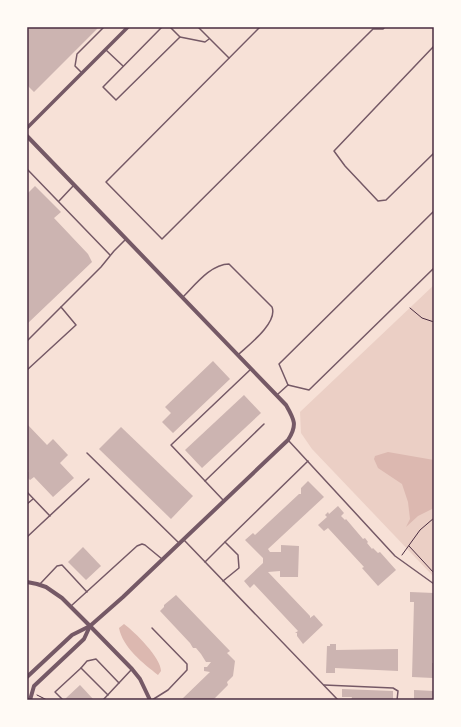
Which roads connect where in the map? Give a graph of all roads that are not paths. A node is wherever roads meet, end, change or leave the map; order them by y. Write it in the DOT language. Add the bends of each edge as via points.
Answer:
graph roads {
  1 [pos="104,27"];
  2 [pos="128,27"];
  3 [pos="162,27"];
  4 [pos="170,27"];
  5 [pos="198,27"];
  6 [pos="260,27"];
  7 [pos="370,27"];
  8 [pos="385,27"];
  9 [pos="373,30"];
  10 [pos="180,37"];
  11 [pos="209,39"];
  12 [pos="434,46"];
  13 [pos="106,50"];
  14 [pos="229,58"];
  15 [pos="123,66"];
  16 [pos="82,73"];
  17 [pos="27,128"];
  18 [pos="27,136"];
  19 [pos="434,153"];
  20 [pos="27,169"];
  21 [pos="74,185"];
  22 [pos="59,202"];
  23 [pos="434,211"];
  24 [pos="126,239"];
  25 [pos="110,255"];
  26 [pos="434,268"];
  27 [pos="182,298"];
  28 [pos="61,307"];
  29 [pos="27,341"];
  30 [pos="238,355"];
  31 [pos="251,369"];
  32 [pos="27,370"];
  33 [pos="288,385"];
  34 [pos="277,396"];
  35 [pos="264,424"];
  36 [pos="288,440"];
  37 [pos="87,453"];
  38 [pos="308,461"];
  39 [pos="89,479"];
  40 [pos="205,481"];
  41 [pos="27,492"];
  42 [pos="33,499"];
  43 [pos="224,500"];
  44 [pos="27,504"];
  45 [pos="50,516"];
  46 [pos="27,537"];
  47 [pos="183,539"];
  48 [pos="226,542"];
  49 [pos="178,543"];
  50 [pos="162,559"];
  51 [pos="204,562"];
  52 [pos="223,581"];
  53 [pos="27,582"];
  54 [pos="434,584"];
  55 [pos="40,585"];
  56 [pos="87,592"];
  57 [pos="71,607"];
  58 [pos="90,626"];
  59 [pos="152,628"];
  60 [pos="81,668"];
  61 [pos="132,669"];
  62 [pos="27,677"];
  63 [pos="119,684"];
  64 [pos="324,685"];
  65 [pos="108,695"];
  66 [pos="30,700"];
  67 [pos="63,700"];
  68 [pos="103,700"];
  69 [pos="151,700"];
  70 [pos="338,700"];
  71 [pos="397,700"];
  1 -- 16 [label="lane" via="77,54 75,66"];
  2 -- 13 [label="street"];
  3 -- 15 [label="lane"];
  4 -- 10 [label="lane"];
  5 -- 11 [label="lane"];
  6 -- 14 [label="lane"];
  7 -- 9 [label="lane"];
  8 -- 9 [label="lane"];
  9 -- 14 [label="lane" via="162,239 106,182"];
  10 -- 11 [label="lane" via="205,42"];
  10 -- 15 [label="lane" via="116,100 103,87"];
  11 -- 14 [label="lane"];
  12 -- 19 [label="lane" via="334,151 378,201 386,200"];
  13 -- 15 [label="lane"];
  13 -- 16 [label="street"];
  16 -- 17 [label="street"];
  18 -- 21 [label="street"];
  20 -- 22 [label="lane"];
  21 -- 22 [label="lane"];
  21 -- 24 [label="street"];
  22 -- 25 [label="lane"];
  23 -- 33 [label="lane" via="279,364"];
  24 -- 25 [label="lane"];
  24 -- 27 [label="street"];
  25 -- 28 [label="lane"];
  26 -- 33 [label="lane" via="309,390"];
  27 -- 30 [label="street"];
  27 -- 30 [label="lane" via="216,267 230,264 272,306 274,311 271,320"];
  28 -- 29 [label="lane"];
  28 -- 32 [label="lane" via="76,325"];
  30 -- 31 [label="street"];
  31 -- 34 [label="street"];
  31 -- 40 [label="lane" via="170,445"];
  33 -- 34 [label="lane"];
  34 -- 36 [label="street" via="286,405 294,424"];
  35 -- 40 [label="lane"];
  36 -- 38 [label="lane"];
  36 -- 43 [label="street"];
  37 -- 49 [label="lane"];
  38 -- 48 [label="lane"];
  38 -- 54 [label="lane" via="400,560"];
  39 -- 45 [label="lane"];
  40 -- 43 [label="lane"];
  41 -- 42 [label="lane"];
  42 -- 44 [label="lane"];
  42 -- 45 [label="lane"];
  43 -- 47 [label="street"];
  45 -- 46 [label="lane"];
  47 -- 49 [label="street"];
  47 -- 51 [label="lane"];
  48 -- 51 [label="lane"];
  48 -- 52 [label="lane" via="238,555 239,568"];
  49 -- 50 [label="street"];
  50 -- 56 [label="lane" via="146,545 137,546"];
  50 -- 58 [label="street"];
  51 -- 52 [label="lane"];
  52 -- 64 [label="lane"];
  53 -- 55 [label="street"];
  55 -- 56 [label="lane" via="57,566 62,565"];
  55 -- 57 [label="street" via="55,593"];
  56 -- 57 [label="lane"];
  57 -- 58 [label="street"];
  58 -- 61 [label="street"];
  58 -- 62 [label="street" via="72,635"];
  58 -- 66 [label="street" via="84,638 34,686"];
  59 -- 69 [label="lane" via="187,664 186,670 168,690"];
  60 -- 63 [label="lane" via="87,661 96,660"];
  60 -- 65 [label="lane"];
  60 -- 67 [label="lane" via="55,692"];
  61 -- 63 [label="lane"];
  61 -- 69 [label="street"];
  63 -- 65 [label="lane"];
  64 -- 70 [label="lane"];
  64 -- 71 [label="lane" via="393,688 398,691"];
  65 -- 68 [label="lane"];
}
